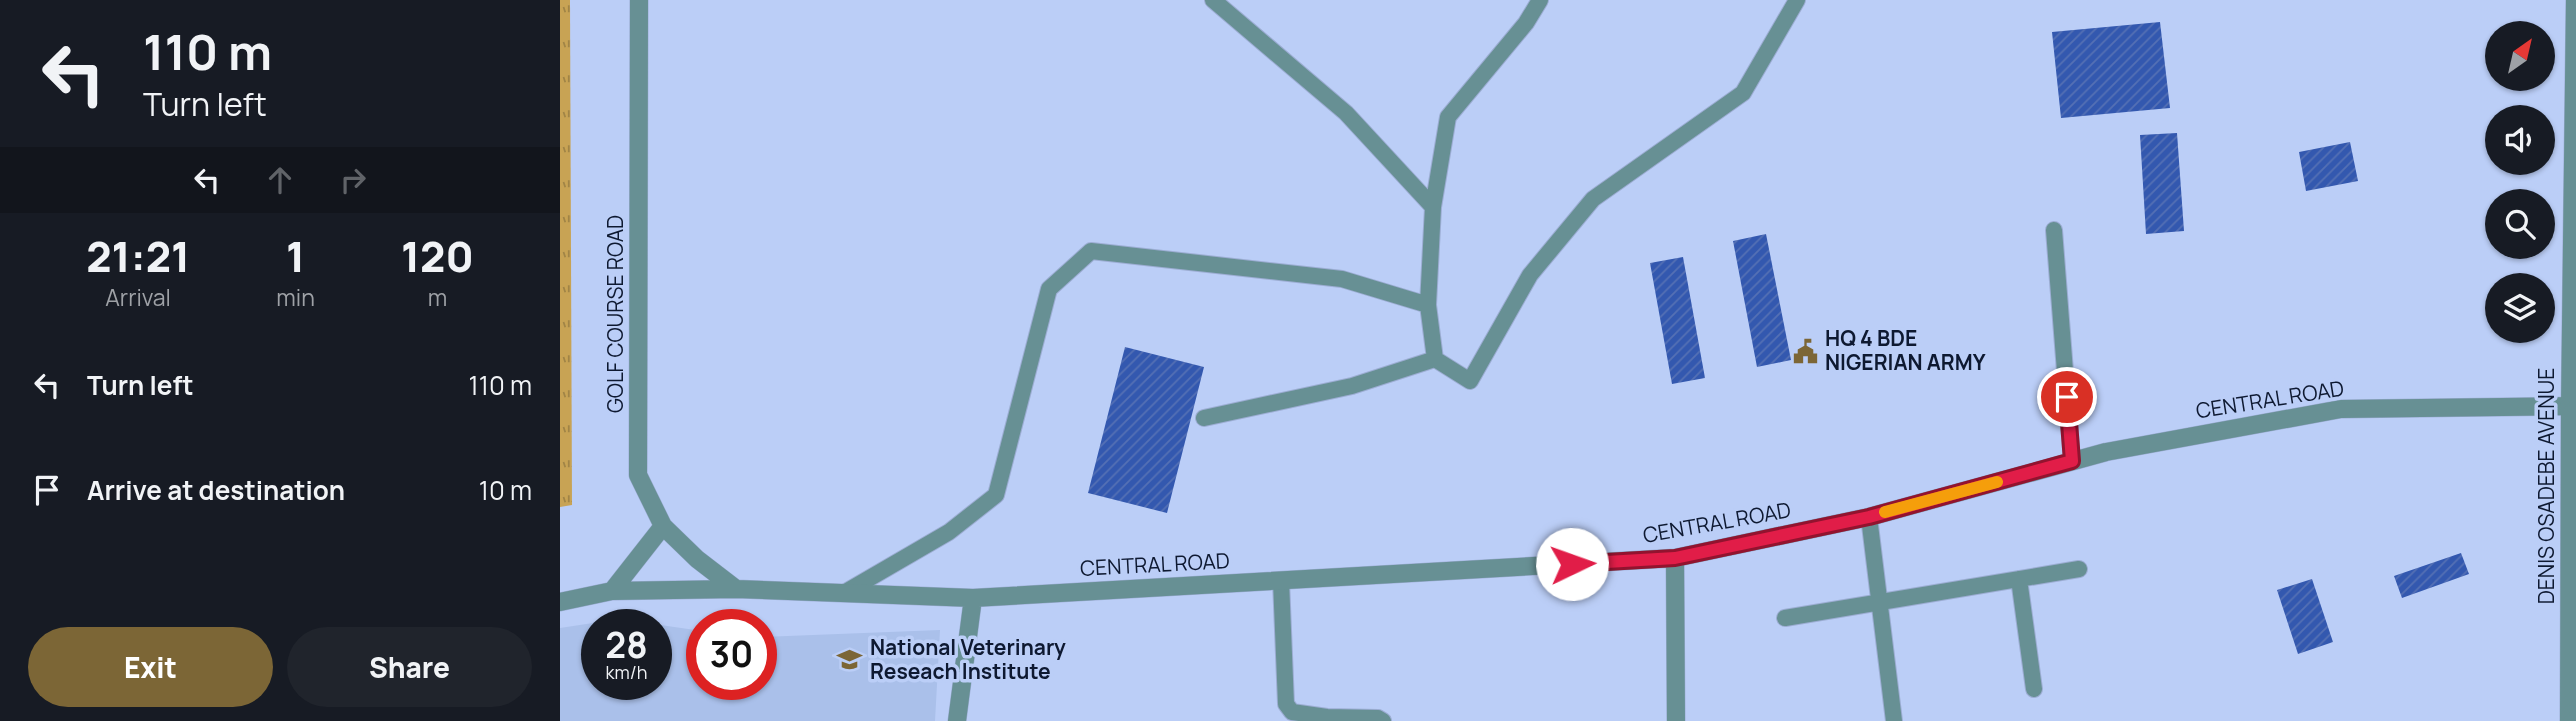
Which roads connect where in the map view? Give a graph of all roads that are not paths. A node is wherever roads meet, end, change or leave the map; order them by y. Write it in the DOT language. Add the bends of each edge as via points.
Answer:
graph roads {
  1 [pos="639,0"];
  2 [pos="1213,0"];
  3 [pos="1540,0"];
  4 [pos="1797,0"];
  5 [pos="2575,0"];
  6 [pos="1433,206"];
  7 [pos="2054,230"];
  8 [pos="1428,305"];
  9 [pos="1435,359"];
  10 [pos="2573,406"];
  11 [pos="1204,418"];
  12 [pos="2072,461"];
  13 [pos="1869,517"];
  14 [pos="663,526"];
  15 [pos="1675,558"];
  16 [pos="2079,569"];
  17 [pos="2019,579"];
  18 [pos="1281,581"];
  19 [pos="736,589"];
  20 [pos="612,591"];
  21 [pos="844,593"];
  22 [pos="973,597"];
  23 [pos="560,602"];
  24 [pos="1879,604"];
  25 [pos="1785,618"];
  26 [pos="2034,689"];
  27 [pos="957,721"];
  28 [pos="1383,721"];
  29 [pos="1676,721"];
  30 [pos="1894,721"];
  31 [pos="2569,721"];
  1 -- 14 [label="street, GOLF COURSE ROAD" via="638,475"];
  2 -- 6 [label="lane" via="1346,113"];
  3 -- 6 [label="lane" via="1448,117"];
  4 -- 9 [label="lane" via="1743,93 1593,199 1530,275 1470,381"];
  5 -- 10 [label="street, DENIS OSADEBE AVENUE"];
  6 -- 8 [label="lane"];
  7 -- 12 [label="lane"];
  8 -- 9 [label="lane"];
  8 -- 21 [label="lane" via="1342,279 1091,251 1049,289 996,495 949,532"];
  9 -- 11 [label="lane" via="1352,386"];
  10 -- 12 [label="street, CENTRAL ROAD" via="2341,409"];
  10 -- 31 [label="street, DENIS OSADEBE AVENUE"];
  12 -- 13 [label="street, CENTRAL ROAD"];
  13 -- 15 [label="street, CENTRAL ROAD"];
  13 -- 24 [label="lane"];
  14 -- 19 [label="street, GOLF COURSE ROAD"];
  14 -- 20 [label="street"];
  15 -- 18 [label="street, CENTRAL ROAD"];
  15 -- 29 [label="street"];
  16 -- 17 [label="lane"];
  17 -- 24 [label="lane"];
  17 -- 26 [label="lane"];
  18 -- 22 [label="street, CENTRAL ROAD"];
  18 -- 28 [label="lane" via="1286,704 1292,712"];
  19 -- 20 [label="street, CENTRAL ROAD"];
  19 -- 21 [label="street, CENTRAL ROAD"];
  20 -- 23 [label="street, CENTRAL ROAD"];
  21 -- 22 [label="street, CENTRAL ROAD"];
  22 -- 27 [label="street"];
  24 -- 25 [label="lane"];
  24 -- 30 [label="lane"];
}
